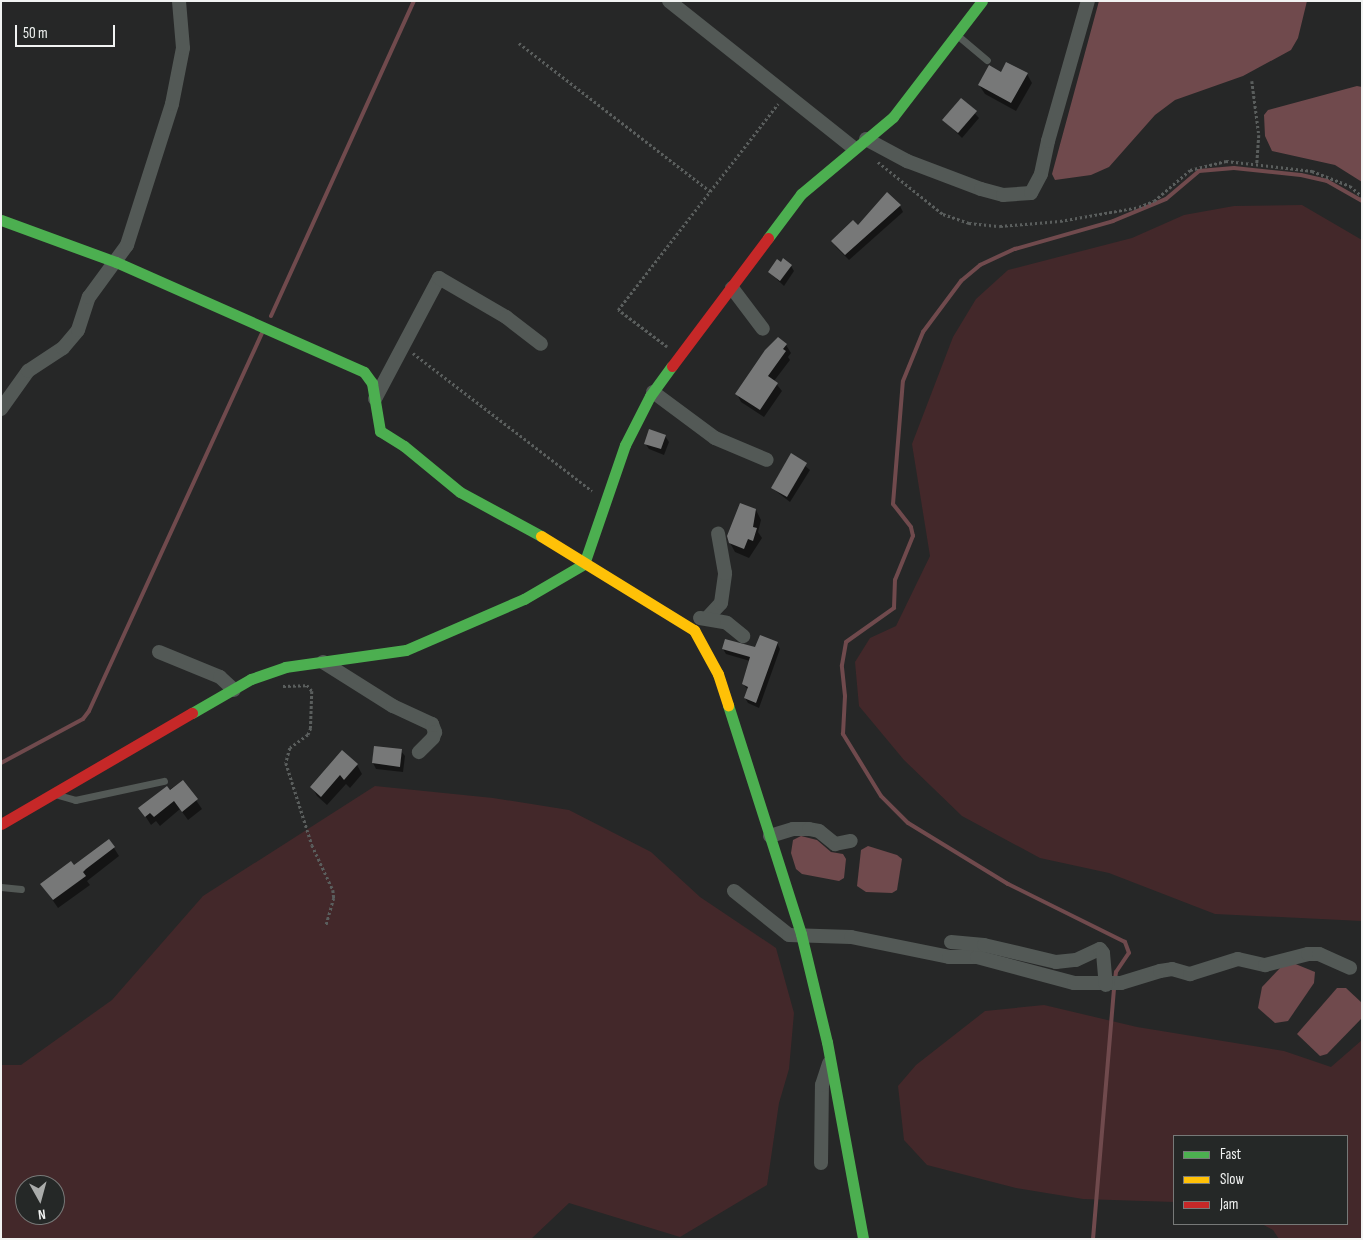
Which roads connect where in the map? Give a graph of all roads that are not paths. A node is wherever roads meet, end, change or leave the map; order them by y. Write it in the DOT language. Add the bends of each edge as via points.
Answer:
graph roads {
  1 [pos="179,1"];
  2 [pos="669,1"];
  3 [pos="982,1"];
  4 [pos="1088,1"];
  5 [pos="956,35"];
  6 [pos="987,60"];
  7 [pos="866,139"];
  8 [pos="854,148"];
  9 [pos="1,220"];
  10 [pos="116,262"];
  11 [pos="732,288"];
  12 [pos="763,329"];
  13 [pos="541,344"];
  14 [pos="653,392"];
  15 [pos="375,399"];
  16 [pos="1,409"];
  17 [pos="767,460"];
  18 [pos="718,534"];
  19 [pos="584,564"];
  20 [pos="708,617"];
  21 [pos="690,626"];
  22 [pos="743,636"];
  23 [pos="159,652"];
  24 [pos="323,662"];
  25 [pos="234,690"];
  26 [pos="419,752"];
  27 [pos="164,781"];
  28 [pos="53,792"];
  29 [pos="1,824"];
  30 [pos="770,836"];
  31 [pos="851,841"];
  32 [pos="1,887"];
  33 [pos="21,889"];
  34 [pos="734,890"];
  35 [pos="801,934"];
  36 [pos="951,942"];
  37 [pos="1350,968"];
  38 [pos="1106,985"];
  39 [pos="830,1060"];
  40 [pos="821,1163"];
  41 [pos="863,1239"];
  1 -- 10 [label="street" via="183,48 172,104 138,220"];
  2 -- 8 [label="street"];
  3 -- 5 [label="street"];
  4 -- 7 [label="street" via="1041,174 1031,193 1004,195 981,189 908,162"];
  5 -- 6 [label="lane"];
  5 -- 7 [label="street" via="894,117"];
  7 -- 8 [label="street"];
  8 -- 11 [label="street" via="801,194"];
  9 -- 10 [label="street"];
  10 -- 15 [label="street" via="364,372 372,383"];
  10 -- 16 [label="street" via="89,297 78,330 63,348 28,371"];
  11 -- 12 [label="street"];
  11 -- 14 [label="street"];
  13 -- 15 [label="street" via="506,317 439,278"];
  14 -- 17 [label="street" via="715,438"];
  14 -- 19 [label="street" via="625,445"];
  15 -- 19 [label="street" via="380,431 404,446 460,492 514,520"];
  18 -- 20 [label="street" via="725,573 720,603"];
  19 -- 21 [label="street"];
  19 -- 24 [label="street" via="524,599 406,650"];
  20 -- 21 [label="street" via="699,618"];
  20 -- 22 [label="street" via="727,623"];
  21 -- 30 [label="street" via="708,651 718,674"];
  23 -- 25 [label="street" via="220,677"];
  24 -- 25 [label="street" via="285,667 251,679"];
  24 -- 26 [label="street" via="393,706 432,724 433,738"];
  25 -- 28 [label="street"];
  27 -- 28 [label="lane" via="75,800 65,800"];
  28 -- 29 [label="street"];
  30 -- 31 [label="street" via="793,829 809,829 818,831 835,844"];
  30 -- 35 [label="street"];
  32 -- 33 [label="lane"];
  34 -- 35 [label="street" via="789,935"];
  35 -- 38 [label="street" via="890,943 950,957 993,960 1049,978"];
  35 -- 39 [label="street"];
  36 -- 38 [label="street" via="984,945 1056,962 1076,960 1100,949"];
  37 -- 38 [label="street" via="1319,954 1308,954 1265,965 1238,959 1190,974 1172,969"];
  39 -- 40 [label="street" via="822,1085"];
  39 -- 41 [label="street"];
}
